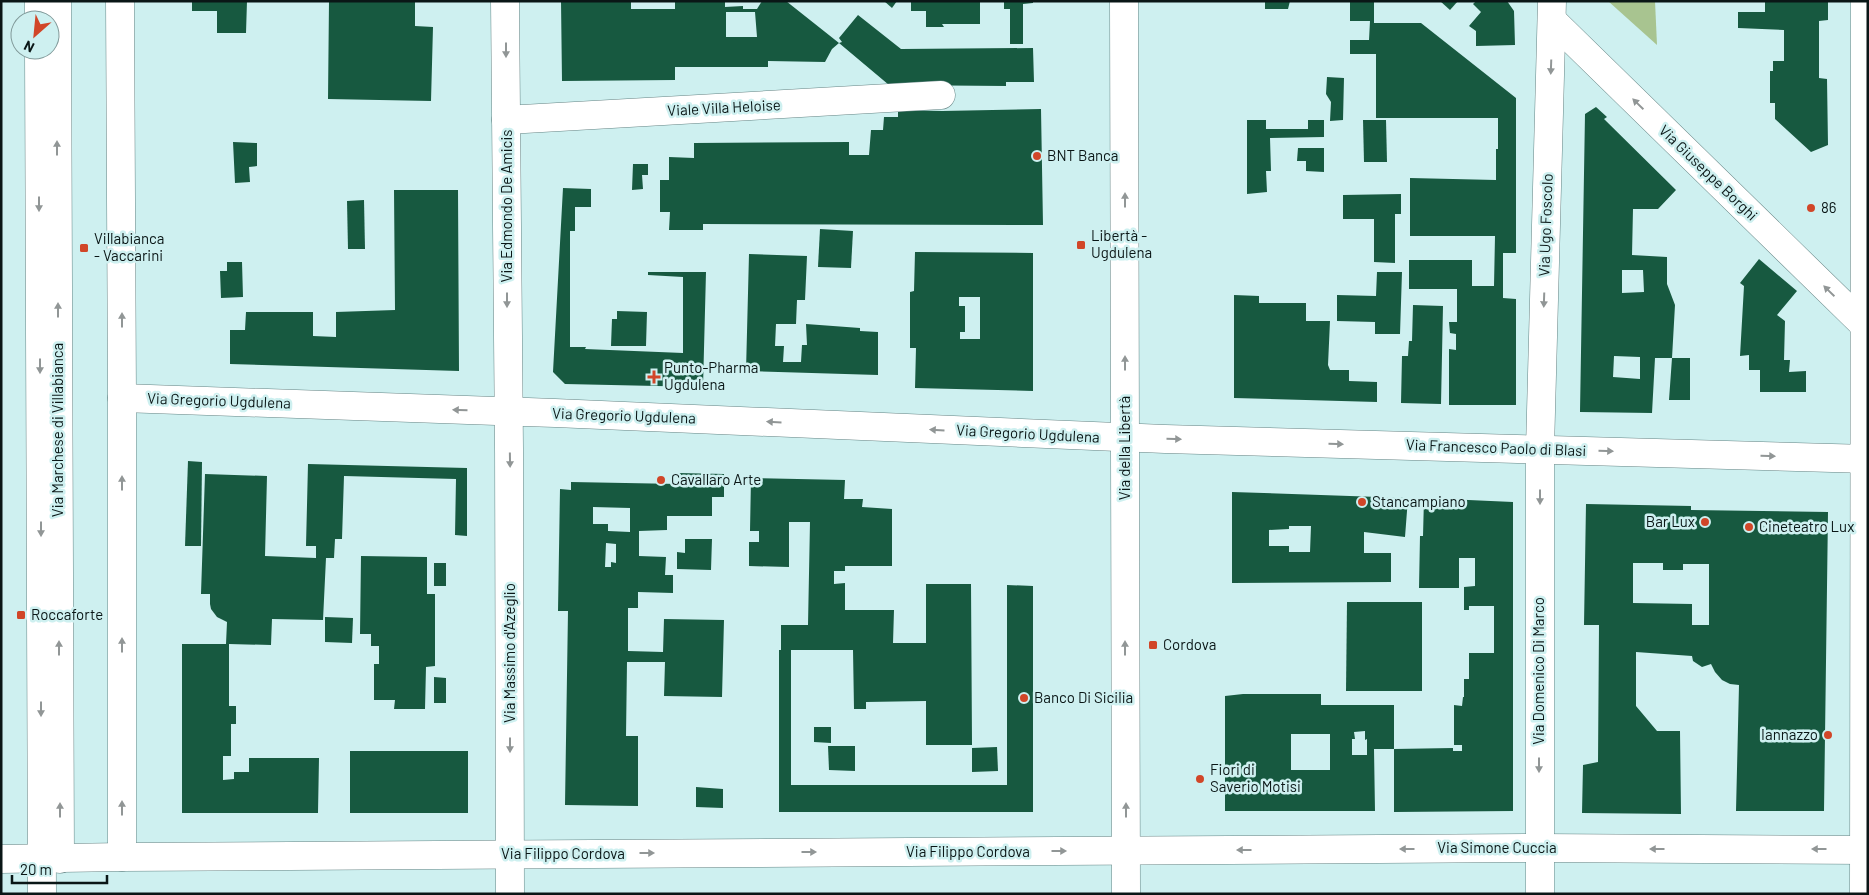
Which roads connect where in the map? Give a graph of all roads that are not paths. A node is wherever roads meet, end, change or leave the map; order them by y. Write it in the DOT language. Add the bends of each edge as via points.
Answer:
graph roads {
  1 [pos="57,1"];
  2 [pos="120,1"];
  3 [pos="505,1"];
  4 [pos="1124,1"];
  5 [pos="1865,1"];
  6 [pos="1552,11"];
  7 [pos="39,60"];
  8 [pos="941,95"];
  9 [pos="506,120"];
  10 [pos="1864,325"];
  11 [pos="122,398"];
  12 [pos="509,411"];
  13 [pos="1125,438"];
  14 [pos="1540,448"];
  15 [pos="1866,459"];
  16 [pos="1539,848"];
  17 [pos="1126,850"];
  18 [pos="1866,850"];
  19 [pos="510,854"];
  20 [pos="122,856"];
  21 [pos="51,859"];
  22 [pos="1,860"];
  23 [pos="42,894"];
  24 [pos="510,894"];
  25 [pos="1126,894"];
  26 [pos="1540,894"];
  27 [pos="1864,894"];
  21 -- 1 [label="street, Via Marchese di Villabianca, one-way"];
  11 -- 2 [label="street, one-way"];
  3 -- 9 [label="street, Via Edmondo De Amicis, one-way"];
  13 -- 4 [label="street, Via della Libertà, one-way"];
  5 -- 10 [label="street"];
  10 -- 6 [label="street, Via Giuseppe Borghi, one-way"];
  6 -- 14 [label="street, Via Ugo Foscolo, one-way"];
  7 -- 21 [label="street, Via Marchese di Villabianca, one-way"];
  8 -- 9 [label="street, Viale Villa Heloise"];
  9 -- 12 [label="street, Via Edmondo De Amicis, one-way"];
  10 -- 15 [label="street"];
  12 -- 11 [label="street, Via Gregorio Ugdulena, one-way"];
  20 -- 11 [label="street, one-way"];
  13 -- 12 [label="street, Via Gregorio Ugdulena, one-way"];
  12 -- 19 [label="street, Via Massimo d'Azeglio, one-way"];
  13 -- 14 [label="street, Via Francesco Paolo di Blasi, one-way"];
  17 -- 13 [label="street, Via della Libertà, one-way"];
  14 -- 15 [label="street, Via Francesco Paolo di Blasi, one-way"];
  14 -- 16 [label="street, Via Domenico Di Marco, one-way"];
  15 -- 18 [label="street"];
  16 -- 17 [label="street, Via Simone Cuccia, one-way"];
  18 -- 16 [label="street, Via Simone Cuccia, one-way"];
  16 -- 26 [label="street, Via Domenico Di Marco"];
  19 -- 17 [label="street, Via Filippo Cordova, one-way"];
  17 -- 25 [label="street, Via della Libertà"];
  18 -- 27 [label="street"];
  19 -- 20 [label="street, Via Filippo Cordova"];
  19 -- 24 [label="street, Via Massimo d'Azeglio"];
  20 -- 21 [label="street, Via Filippo Cordova"];
  21 -- 22 [label="street, Via Filippo Cordova"];
  21 -- 23 [label="street"];
}
